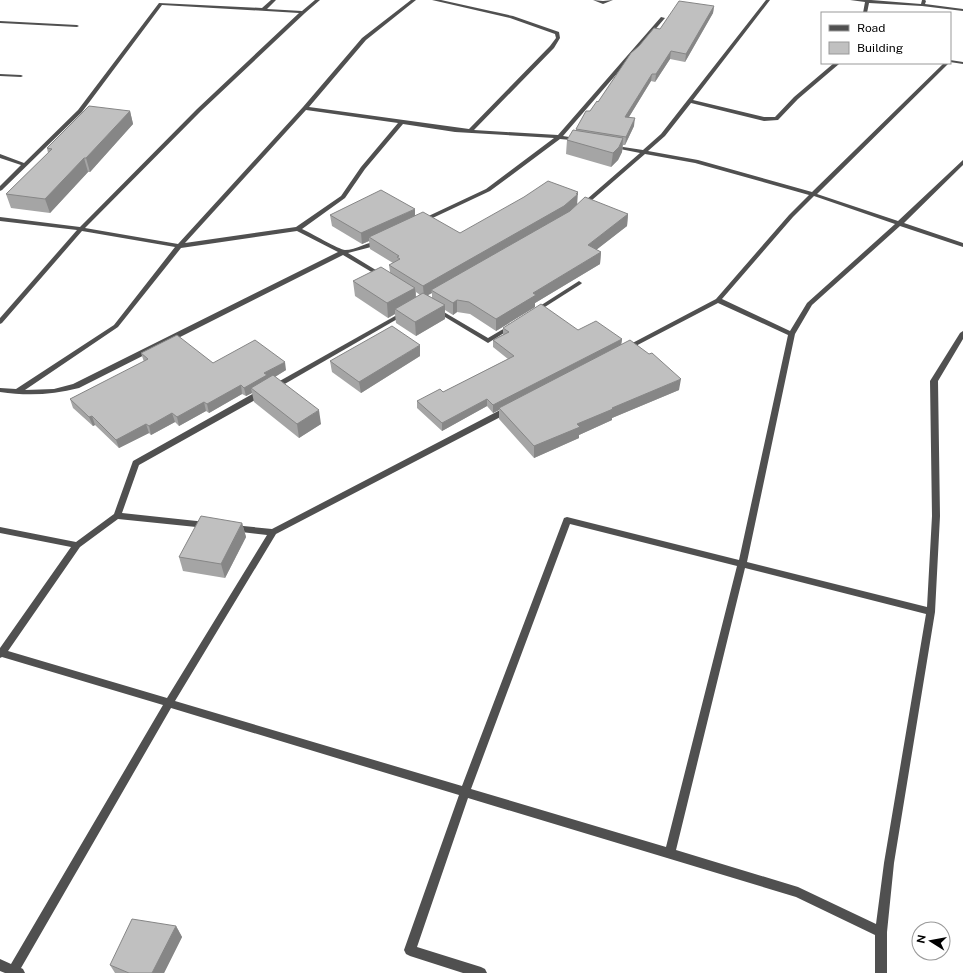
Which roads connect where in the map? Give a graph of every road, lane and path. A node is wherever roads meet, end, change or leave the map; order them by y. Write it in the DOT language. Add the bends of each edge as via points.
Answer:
graph roads {
  1 [pos="274,0"];
  2 [pos="318,0"];
  3 [pos="414,0"];
  4 [pos="434,0"];
  5 [pos="595,0"];
  6 [pos="611,0"];
  7 [pos="768,0"];
  8 [pos="852,0"];
  9 [pos="867,1"];
  10 [pos="163,2"];
  11 [pos="923,2"];
  12 [pos="263,10"];
  13 [pos="963,10"];
  14 [pos="303,12"];
  15 [pos="865,12"];
  16 [pos="662,18"];
  17 [pos="0,22"];
  18 [pos="77,26"];
  19 [pos="951,62"];
  20 [pos="963,63"];
  21 [pos="836,64"];
  22 [pos="946,64"];
  23 [pos="0,75"];
  24 [pos="21,76"];
  25 [pos="689,101"];
  26 [pos="305,108"];
  27 [pos="402,122"];
  28 [pos="470,131"];
  29 [pos="559,137"];
  30 [pos="582,141"];
  31 [pos="605,145"];
  32 [pos="644,151"];
  33 [pos="0,156"];
  34 [pos="963,162"];
  35 [pos="25,165"];
  36 [pos="0,189"];
  37 [pos="813,194"];
  38 [pos="578,209"];
  39 [pos="0,219"];
  40 [pos="418,223"];
  41 [pos="900,223"];
  42 [pos="81,229"];
  43 [pos="298,229"];
  44 [pos="383,240"];
  45 [pos="963,244"];
  46 [pos="179,246"];
  47 [pos="343,252"];
  48 [pos="387,279"];
  49 [pos="579,283"];
  50 [pos="718,300"];
  51 [pos="431,306"];
  52 [pos="411,310"];
  53 [pos="527,316"];
  54 [pos="521,320"];
  55 [pos="0,322"];
  56 [pos="963,332"];
  57 [pos="792,334"];
  58 [pos="619,352"];
  59 [pos="1,391"];
  60 [pos="17,392"];
  61 [pos="513,407"];
  62 [pos="117,516"];
  63 [pos="211,526"];
  64 [pos="226,527"];
  65 [pos="0,530"];
  66 [pos="273,532"];
  67 [pos="77,545"];
  68 [pos="742,565"];
  69 [pos="931,612"];
  70 [pos="1,653"];
  71 [pos="169,703"];
  72 [pos="465,792"];
  73 [pos="670,853"];
  74 [pos="881,932"];
  75 [pos="0,965"];
  76 [pos="16,972"];
  77 [pos="481,973"];
  78 [pos="881,973"];
  1 -- 12 [label="street"];
  2 -- 14 [label="street"];
  3 -- 26 [label="street" via="364,39"];
  4 -- 28 [label="street" via="504,14 557,33 558,38 552,48"];
  5 -- 6 [label="street" via="603,3"];
  7 -- 25 [label="street"];
  8 -- 9 [label="street"];
  9 -- 11 [label="street"];
  9 -- 15 [label="street"];
  10 -- 12 [label="street"];
  10 -- 35 [label="street" via="80,111"];
  11 -- 13 [label="street"];
  12 -- 14 [label="street"];
  14 -- 42 [label="street"];
  16 -- 29 [label="street"];
  17 -- 18 [label="street"];
  19 -- 20 [label="street"];
  21 -- 25 [label="street" via="776,118 764,119"];
  22 -- 37 [label="street"];
  23 -- 24 [label="street"];
  25 -- 32 [label="street" via="663,135"];
  26 -- 27 [label="street"];
  26 -- 46 [label="street"];
  27 -- 28 [label="street"];
  27 -- 43 [label="street" via="343,196"];
  28 -- 29 [label="street"];
  29 -- 30 [label="street"];
  29 -- 40 [label="street" via="488,190"];
  31 -- 32 [label="street"];
  32 -- 37 [label="street" via="696,161"];
  32 -- 38 [label="street"];
  33 -- 35 [label="street"];
  34 -- 41 [label="street"];
  35 -- 36 [label="street"];
  37 -- 41 [label="street"];
  37 -- 50 [label="street" via="790,216"];
  39 -- 42 [label="street"];
  41 -- 45 [label="street"];
  41 -- 57 [label="street" via="809,304"];
  42 -- 46 [label="street"];
  42 -- 55 [label="street"];
  43 -- 46 [label="street"];
  43 -- 47 [label="street"];
  44 -- 47 [label="street"];
  46 -- 60 [label="street" via="116,326"];
  47 -- 48 [label="street"];
  47 -- 60 [label="street" via="76,386 42,394"];
  49 -- 53 [label="street"];
  50 -- 57 [label="street"];
  50 -- 58 [label="street"];
  51 -- 54 [label="street" via="488,341"];
  52 -- 62 [label="street" via="136,463"];
  56 -- 69 [label="street" via="934,381 936,516"];
  57 -- 68 [label="street"];
  59 -- 60 [label="street"];
  61 -- 66 [label="street"];
  62 -- 63 [label="street"];
  62 -- 67 [label="street"];
  64 -- 66 [label="street"];
  65 -- 67 [label="street"];
  66 -- 71 [label="street"];
  67 -- 70 [label="street"];
  68 -- 69 [label="street"];
  68 -- 72 [label="street" via="567,520"];
  68 -- 73 [label="street"];
  69 -- 74 [label="street"];
  70 -- 71 [label="street"];
  71 -- 72 [label="street"];
  71 -- 76 [label="street"];
  72 -- 73 [label="street"];
  72 -- 77 [label="street" via="410,950"];
  73 -- 74 [label="street" via="798,892"];
  74 -- 78 [label="street"];
  75 -- 76 [label="street"];
}
